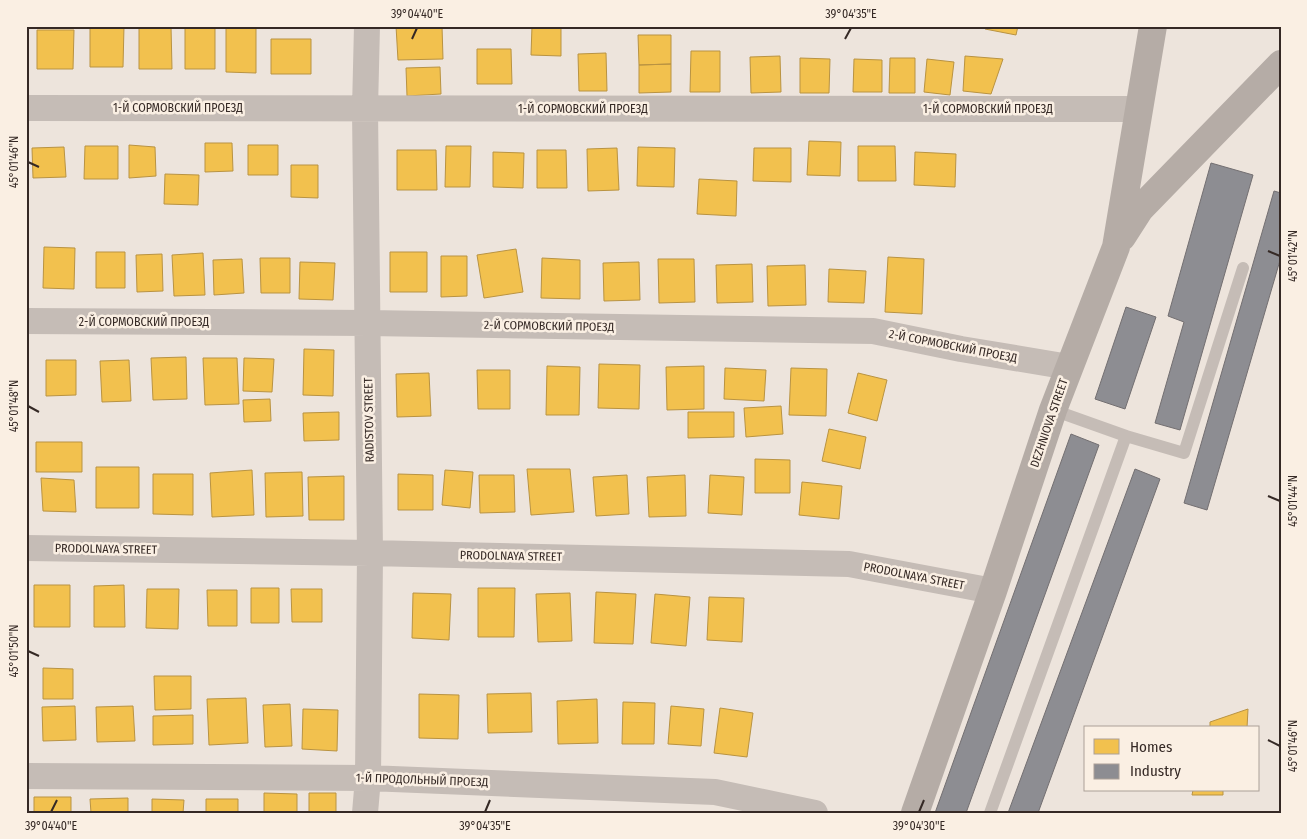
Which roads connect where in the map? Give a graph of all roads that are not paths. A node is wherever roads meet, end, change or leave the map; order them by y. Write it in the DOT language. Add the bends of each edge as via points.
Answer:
graph roads {
  1 [pos="367,26"];
  2 [pos="1153,26"];
  3 [pos="1281,64"];
  4 [pos="26,108"];
  5 [pos="365,109"];
  6 [pos="1139,109"];
  7 [pos="1116,247"];
  8 [pos="1243,268"];
  9 [pos="26,322"];
  10 [pos="368,323"];
  11 [pos="1069,367"];
  12 [pos="1053,410"];
  13 [pos="1126,436"];
  14 [pos="26,548"];
  15 [pos="370,553"];
  16 [pos="992,591"];
  17 [pos="26,776"];
  18 [pos="368,778"];
  19 [pos="366,813"];
  20 [pos="815,813"];
  21 [pos="914,813"];
  22 [pos="990,813"];
  1 -- 5 [label="street, RADISTOV STREET"];
  2 -- 6 [label="street, DEZHNIOVA STREET"];
  3 -- 7 [label="street" via="1146,203"];
  4 -- 5 [label="street, 1-Й СОРМОВСКИЙ ПРОЕЗД"];
  5 -- 6 [label="street, 1-Й СОРМОВСКИЙ ПРОЕЗД"];
  5 -- 10 [label="street, RADISTOV STREET"];
  6 -- 7 [label="street, DEZHNIOVA STREET"];
  7 -- 11 [label="street, DEZHNIOVA STREET"];
  8 -- 13 [label="lane" via="1184,453"];
  9 -- 10 [label="street, 2-Й СОРМОВСКИЙ ПРОЕЗД"];
  10 -- 11 [label="street, 2-Й СОРМОВСКИЙ ПРОЕЗД" via="873,331"];
  10 -- 15 [label="street, RADISTOV STREET"];
  11 -- 12 [label="street, DEZHNIOVA STREET"];
  12 -- 13 [label="lane"];
  12 -- 16 [label="street, DEZHNIOVA STREET"];
  13 -- 22 [label="lane"];
  14 -- 15 [label="street, PRODOLNAYA STREET"];
  15 -- 16 [label="street, PRODOLNAYA STREET" via="849,564"];
  15 -- 18 [label="street, RADISTOV STREET"];
  16 -- 21 [label="street, DEZHNIOVA STREET"];
  17 -- 18 [label="street, 1-Й ПРОДОЛЬНЫЙ ПРОЕЗД"];
  18 -- 19 [label="street, RADISTOV STREET"];
  18 -- 20 [label="street, 1-Й ПРОДОЛЬНЫЙ ПРОЕЗД" via="715,792"];
}
